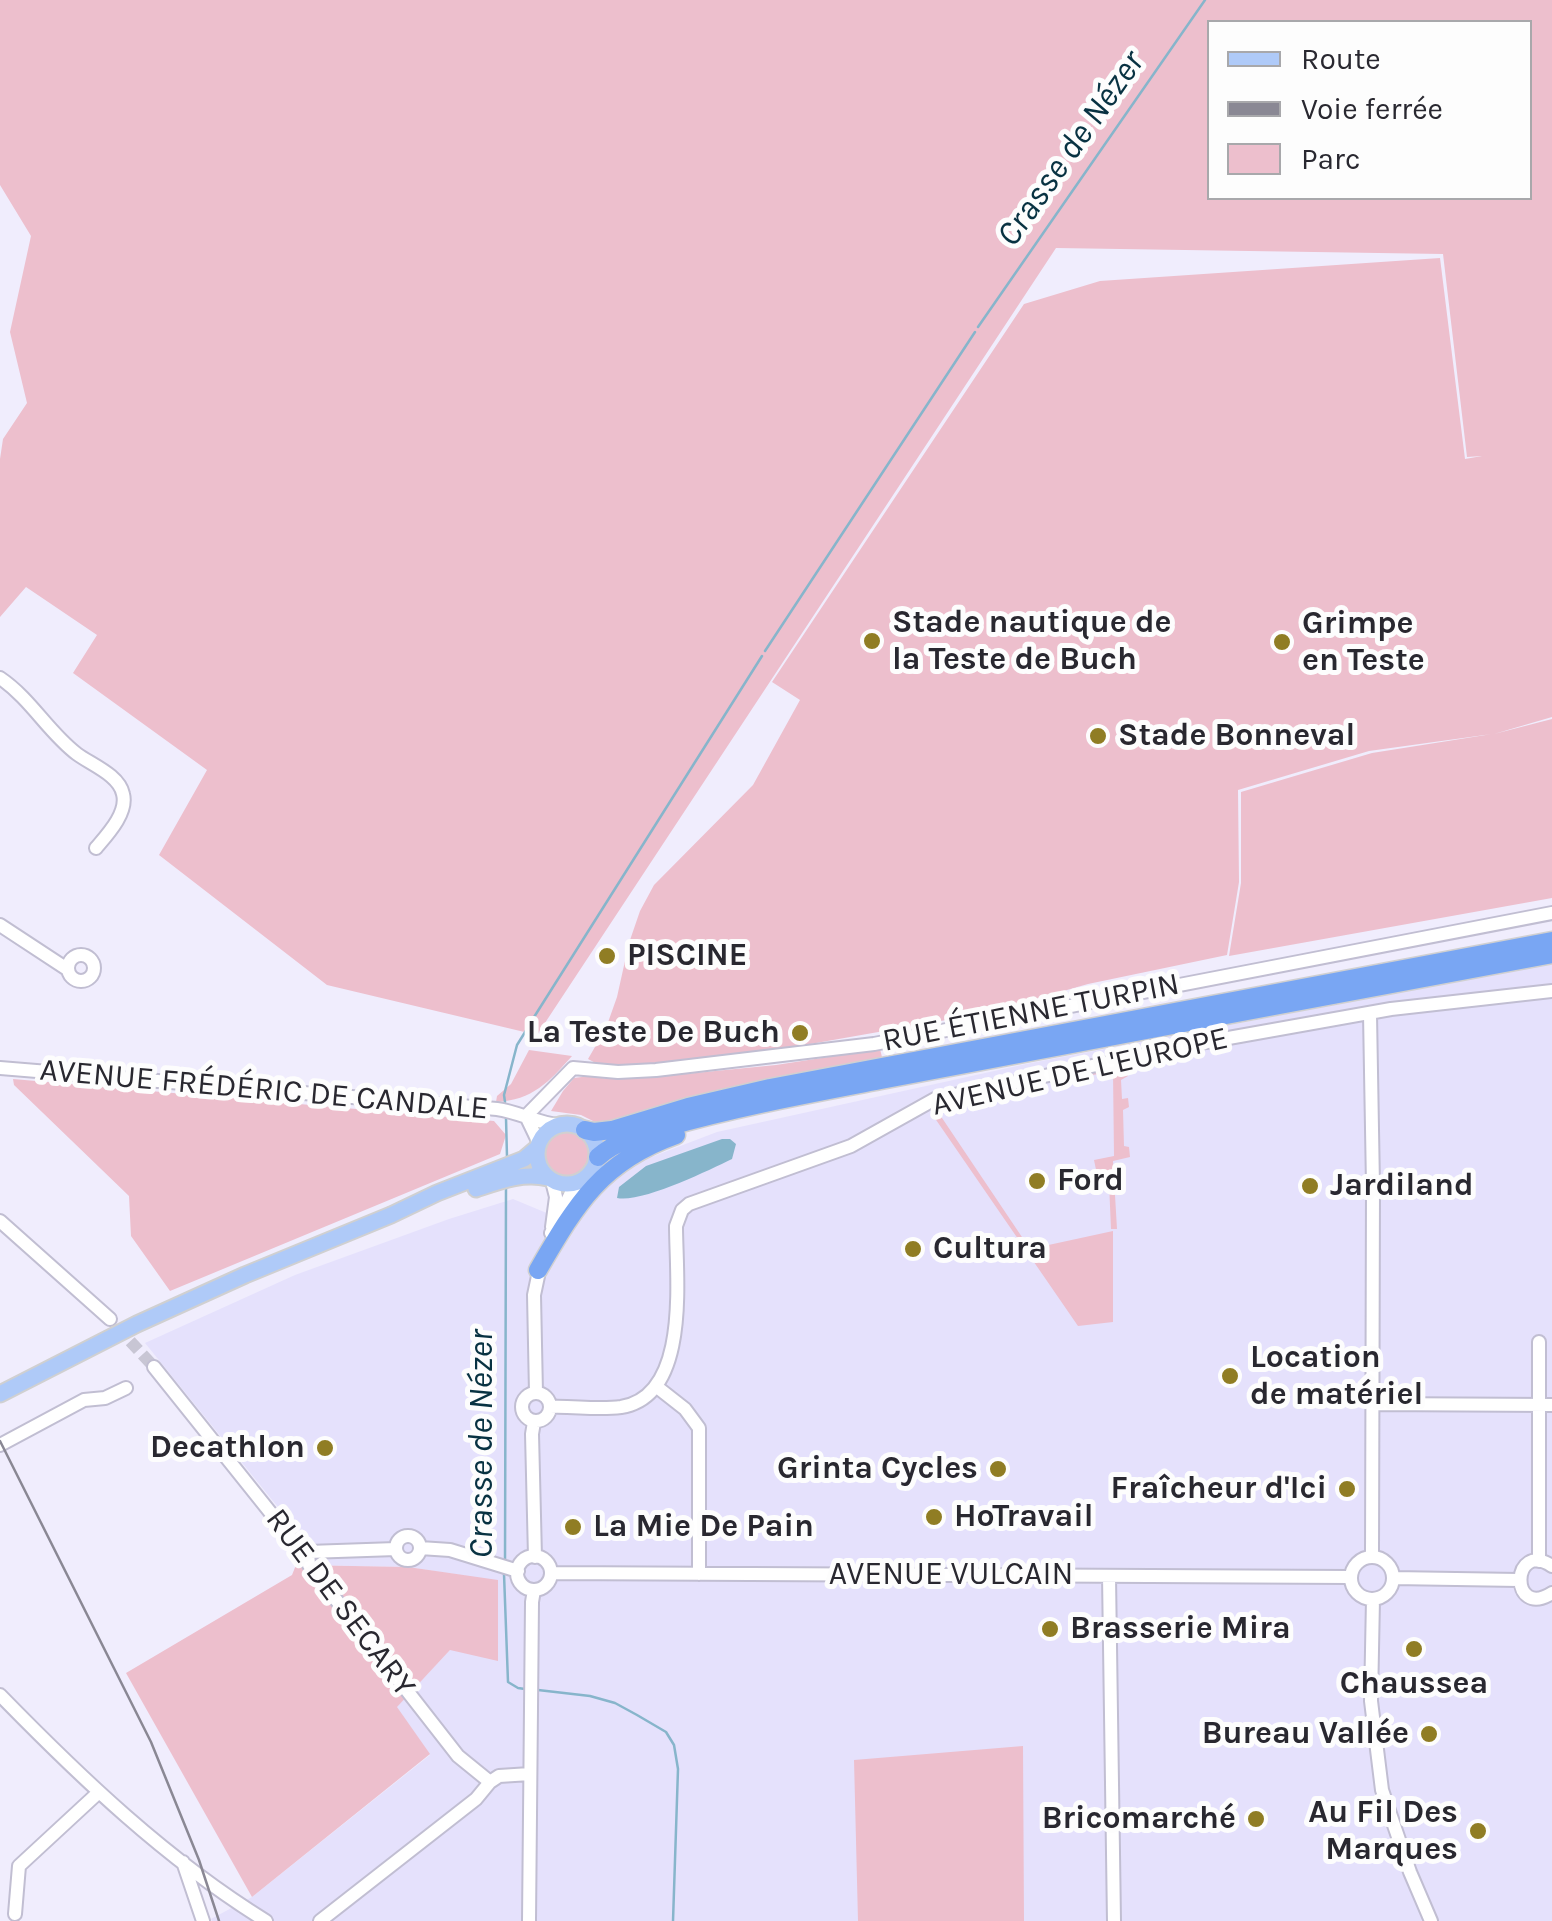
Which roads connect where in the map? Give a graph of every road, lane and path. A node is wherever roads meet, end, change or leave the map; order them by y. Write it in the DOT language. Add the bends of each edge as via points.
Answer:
graph roads {
  1 [pos="0,678"];
  2 [pos="96,848"];
  3 [pos="1552,914"];
  4 [pos="0,924"];
  5 [pos="1552,940"];
  6 [pos="1552,954"];
  7 [pos="68,970"];
  8 [pos="1552,990"];
  9 [pos="1370,1014"];
  10 [pos="0,1068"];
  11 [pos="886,1079"];
  12 [pos="526,1116"];
  13 [pos="558,1125"];
  14 [pos="585,1130"];
  15 [pos="538,1146"];
  16 [pos="598,1157"];
  17 [pos="550,1179"];
  18 [pos="582,1180"];
  19 [pos="392,1215"];
  20 [pos="0,1222"];
  21 [pos="551,1232"];
  22 [pos="538,1270"];
  23 [pos="110,1319"];
  24 [pos="1539,1342"];
  25 [pos="154,1367"];
  26 [pos="657,1387"];
  27 [pos="126,1388"];
  28 [pos="536,1393"];
  29 [pos="0,1394"];
  30 [pos="1371,1404"];
  31 [pos="1546,1404"];
  32 [pos="550,1408"];
  33 [pos="534,1422"];
  34 [pos="0,1445"];
  35 [pos="308,1552"];
  36 [pos="1372,1556"];
  37 [pos="534,1557"];
  38 [pos="1546,1563"];
  39 [pos="509,1567"];
  40 [pos="551,1574"];
  41 [pos="699,1574"];
  42 [pos="1109,1576"];
  43 [pos="1350,1577"];
  44 [pos="1394,1578"];
  45 [pos="1519,1580"];
  46 [pos="534,1590"];
  47 [pos="1552,1593"];
  48 [pos="1372,1599"];
  49 [pos="0,1694"];
  50 [pos="530,1774"];
  51 [pos="490,1782"];
  52 [pos="99,1792"];
  53 [pos="182,1861"];
  54 [pos="15,1914"];
  55 [pos="202,1921"];
  56 [pos="266,1921"];
  57 [pos="320,1921"];
  58 [pos="529,1921"];
  59 [pos="1114,1921"];
  60 [pos="1431,1921"];
  1 -- 2 [label="street" via="65,744 122,789 122,810"];
  3 -- 12 [label="street, RUE ÉTIENNE TURPIN" via="874,1044 656,1070 572,1068"];
  4 -- 7 [label="street"];
  5 -- 14 [label="highway" via="770,1088 612,1130"];
  6 -- 11 [label="highway"];
  8 -- 9 [label="street, AVENUE DE L'EUROPE"];
  9 -- 26 [label="street, AVENUE DE L'EUROPE" via="936,1099 851,1146 689,1204 676,1226 675,1332"];
  9 -- 30 [label="street"];
  10 -- 12 [label="street, AVENUE FRÉDÉRIC DE CANDALE"];
  11 -- 16 [label="highway" via="691,1120 627,1140"];
  11 -- 22 [label="highway" via="732,1118 628,1157 585,1195"];
  12 -- 13 [label="street, AVENUE FRÉDÉRIC DE CANDALE"];
  12 -- 15 [label="street, AVENUE FRÉDÉRIC DE CANDALE"];
  13 -- 14 [label="main road"];
  13 -- 15 [label="main road"];
  14 -- 16 [label="main road"];
  15 -- 17 [label="main road" via="538,1164"];
  15 -- 19 [label="main road" via="524,1159"];
  16 -- 18 [label="main road"];
  17 -- 18 [label="main road"];
  17 -- 19 [label="main road" via="516,1177"];
  17 -- 21 [label="street" via="556,1197"];
  18 -- 21 [label="street"];
  19 -- 29 [label="main road" via="245,1275"];
  20 -- 23 [label="street"];
  21 -- 22 [label="street"];
  22 -- 28 [label="street"];
  24 -- 31 [label="street"];
  25 -- 35 [label="street, RUE DE SECARY"];
  26 -- 32 [label="street" via="622,1407"];
  26 -- 41 [label="street" via="699,1428"];
  27 -- 34 [label="street" via="84,1400"];
  28 -- 32 [label="street"];
  28 -- 33 [label="street" via="522,1404"];
  30 -- 31 [label="street"];
  30 -- 36 [label="street"];
  31 -- 38 [label="street"];
  32 -- 33 [label="street"];
  33 -- 37 [label="street"];
  35 -- 39 [label="street" via="396,1549 410,1559 420,1548 450,1550"];
  35 -- 51 [label="street, RUE DE SECARY" via="309,1565 415,1702 458,1756"];
  36 -- 43 [label="street" via="1354,1565"];
  36 -- 44 [label="street" via="1386,1561"];
  37 -- 39 [label="street"];
  37 -- 40 [label="street"];
  38 -- 45 [label="street" via="1528,1564"];
  39 -- 46 [label="street"];
  40 -- 41 [label="street, AVENUE VULCAIN"];
  40 -- 46 [label="street"];
  41 -- 42 [label="street, AVENUE VULCAIN"];
  42 -- 43 [label="street, AVENUE VULCAIN"];
  42 -- 59 [label="street"];
  43 -- 48 [label="street" via="1356,1592"];
  44 -- 45 [label="street"];
  44 -- 48 [label="street" via="1387,1592"];
  45 -- 47 [label="street" via="1532,1598"];
  46 -- 50 [label="street"];
  48 -- 60 [label="street" via="1371,1701 1382,1790"];
  49 -- 52 [label="street"];
  50 -- 51 [label="street"];
  50 -- 58 [label="street"];
  51 -- 57 [label="street"];
  52 -- 53 [label="street"];
  52 -- 54 [label="street" via="19,1866"];
  53 -- 55 [label="street"];
  53 -- 56 [label="street"];
}
